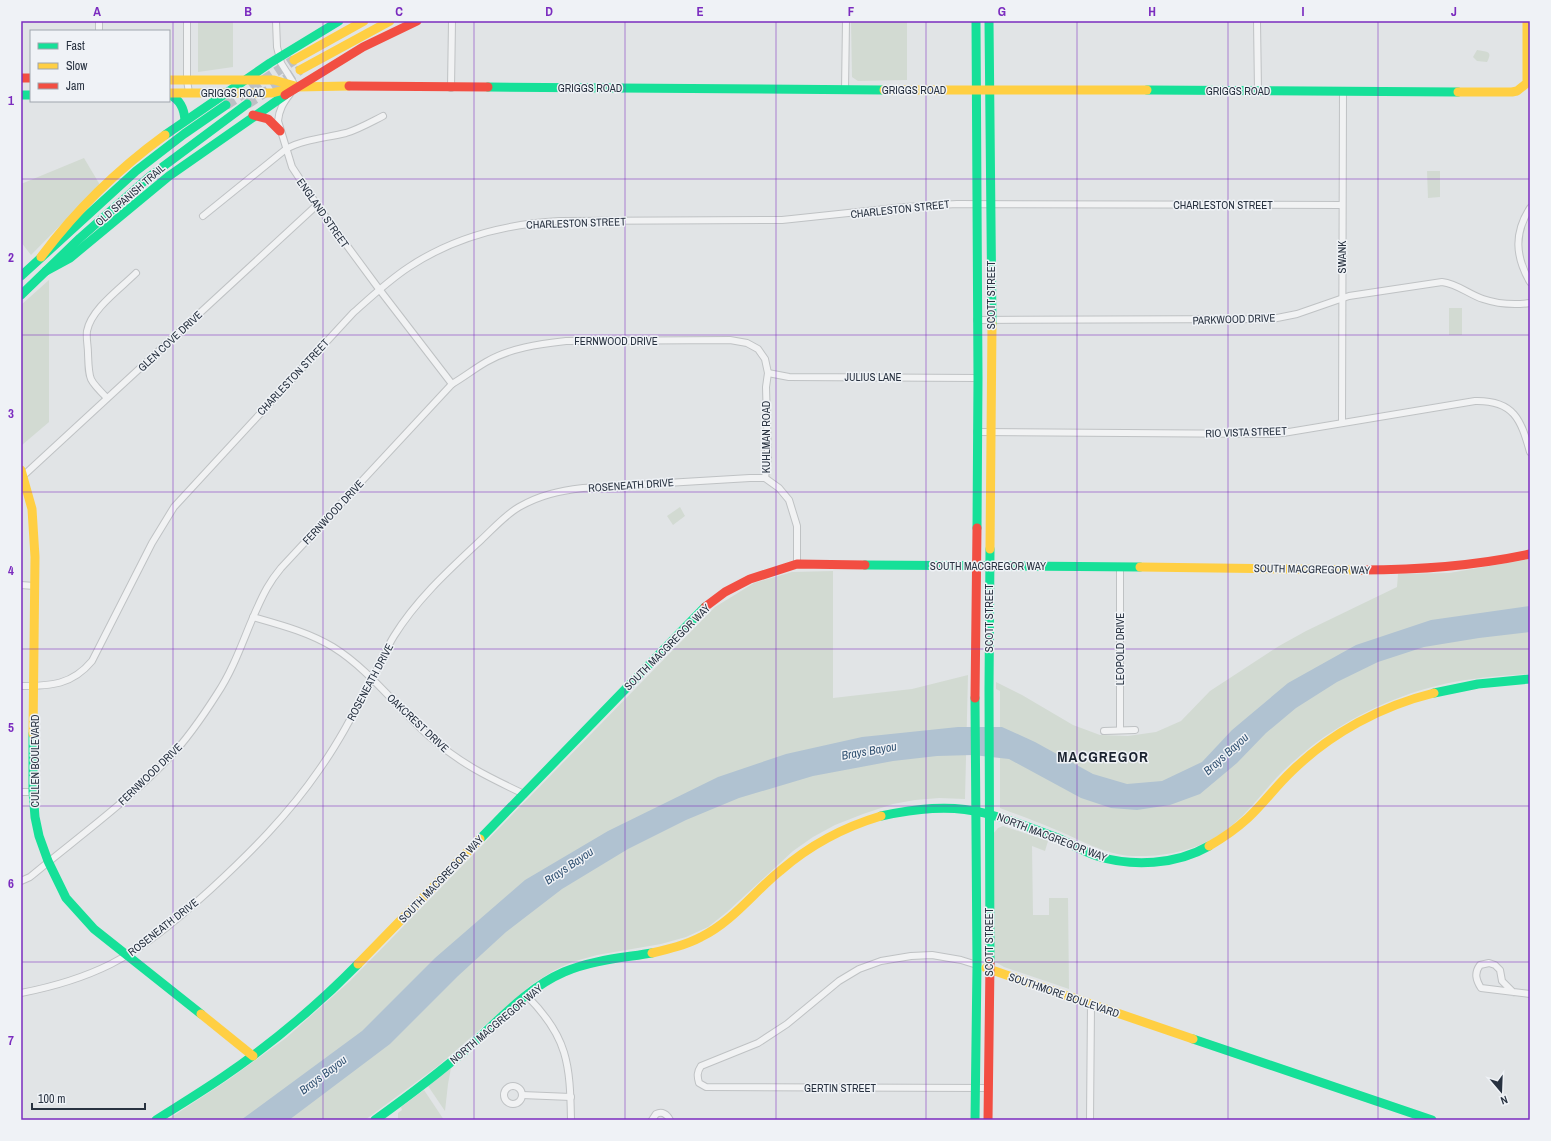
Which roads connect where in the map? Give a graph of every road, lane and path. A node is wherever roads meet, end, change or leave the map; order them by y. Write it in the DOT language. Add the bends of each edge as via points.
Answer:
graph roads {
  1 [pos="187,21"];
  2 [pos="276,21"];
  3 [pos="339,21"];
  4 [pos="364,21"];
  5 [pos="390,21"];
  6 [pos="416,21"];
  7 [pos="452,21"];
  8 [pos="846,21"];
  9 [pos="976,21"];
  10 [pos="989,21"];
  11 [pos="1257,21"];
  12 [pos="1527,21"];
  13 [pos="278,56"];
  14 [pos="294,60"];
  15 [pos="300,70"];
  16 [pos="170,80"];
  17 [pos="187,80"];
  18 [pos="242,80"];
  19 [pos="1528,84"];
  20 [pos="296,87"];
  21 [pos="451,88"];
  22 [pos="845,90"];
  23 [pos="975,90"];
  24 [pos="989,90"];
  25 [pos="1258,91"];
  26 [pos="1343,91"];
  27 [pos="170,94"];
  28 [pos="170,94"];
  29 [pos="189,94"];
  30 [pos="223,94"];
  31 [pos="247,104"];
  32 [pos="226,105"];
  33 [pos="253,115"];
  34 [pos="383,116"];
  35 [pos="185,120"];
  36 [pos="280,131"];
  37 [pos="286,149"];
  38 [pos="976,204"];
  39 [pos="992,204"];
  40 [pos="317,205"];
  41 [pos="1342,205"];
  42 [pos="1530,208"];
  43 [pos="203,216"];
  44 [pos="41,257"];
  45 [pos="32,266"];
  46 [pos="136,273"];
  47 [pos="43,274"];
  48 [pos="21,276"];
  49 [pos="1530,282"];
  50 [pos="379,289"];
  51 [pos="21,295"];
  52 [pos="1342,298"];
  53 [pos="1530,303"];
  54 [pos="977,320"];
  55 [pos="991,320"];
  56 [pos="758,349"];
  57 [pos="768,373"];
  58 [pos="978,378"];
  59 [pos="452,384"];
  60 [pos="107,398"];
  61 [pos="1342,423"];
  62 [pos="978,432"];
  63 [pos="991,432"];
  64 [pos="1530,452"];
  65 [pos="22,473"];
  66 [pos="765,478"];
  67 [pos="1530,554"];
  68 [pos="797,564"];
  69 [pos="976,567"];
  70 [pos="990,567"];
  71 [pos="1120,567"];
  72 [pos="21,585"];
  73 [pos="34,586"];
  74 [pos="253,618"];
  75 [pos="371,679"];
  76 [pos="1530,679"];
  77 [pos="21,686"];
  78 [pos="35,686"];
  79 [pos="1120,730"];
  80 [pos="1135,730"];
  81 [pos="1104,731"];
  82 [pos="21,792"];
  83 [pos="33,792"];
  84 [pos="524,794"];
  85 [pos="976,811"];
  86 [pos="990,814"];
  87 [pos="48,862"];
  88 [pos="21,881"];
  89 [pos="127,955"];
  90 [pos="977,965"];
  91 [pos="990,970"];
  92 [pos="1513,992"];
  93 [pos="21,993"];
  94 [pos="1530,994"];
  95 [pos="527,996"];
  96 [pos="1091,1005"];
  97 [pos="253,1056"];
  98 [pos="697,1077"];
  99 [pos="975,1088"];
  100 [pos="988,1088"];
  101 [pos="522,1095"];
  102 [pos="571,1097"];
  103 [pos="378,1119"];
  104 [pos="156,1120"];
  105 [pos="571,1120"];
  106 [pos="652,1120"];
  107 [pos="670,1120"];
  108 [pos="975,1120"];
  109 [pos="988,1120"];
  110 [pos="1090,1120"];
  111 [pos="1432,1120"];
  1 -- 17 [label="street"];
  2 -- 13 [label="street"];
  3 -- 13 [label="main road"];
  4 -- 14 [label="main road"];
  5 -- 15 [label="main road"];
  6 -- 20 [label="main road" via="363,47"];
  7 -- 21 [label="street"];
  8 -- 22 [label="street"];
  9 -- 23 [label="main road, SCOTT STREET"];
  10 -- 24 [label="main road, SCOTT STREET"];
  11 -- 25 [label="street"];
  12 -- 19 [label="main road"];
  13 -- 18 [label="main road"];
  13 -- 20 [label="street"];
  16 -- 17 [label="main road, GRIGGS ROAD"];
  17 -- 18 [label="main road, GRIGGS ROAD"];
  17 -- 29 [label="street"];
  18 -- 20 [label="main road, GRIGGS ROAD" via="274,80"];
  18 -- 30 [label="main road"];
  19 -- 26 [label="main road, GRIGGS ROAD" via="1512,92"];
  20 -- 21 [label="main road, GRIGGS ROAD"];
  20 -- 30 [label="main road, GRIGGS ROAD" via="272,93"];
  20 -- 33 [label="main road"];
  20 -- 36 [label="street, ENGLAND STREET" via="283,103 278,121"];
  21 -- 22 [label="main road, GRIGGS ROAD"];
  22 -- 23 [label="main road, GRIGGS ROAD"];
  23 -- 24 [label="main road, GRIGGS ROAD"];
  23 -- 38 [label="main road, SCOTT STREET"];
  24 -- 25 [label="main road, GRIGGS ROAD"];
  24 -- 39 [label="main road, SCOTT STREET"];
  25 -- 26 [label="main road, GRIGGS ROAD"];
  26 -- 41 [label="street, SWANK"];
  27 -- 29 [label="main road, GRIGGS ROAD"];
  28 -- 35 [label="main road" via="182,103"];
  29 -- 30 [label="main road, GRIGGS ROAD"];
  30 -- 35 [label="main road"];
  31 -- 47 [label="main road, OLD SPANISH TRAIL" via="149,177"];
  32 -- 44 [label="main road, OLD SPANISH TRAIL" via="136,172"];
  33 -- 36 [label="main road" via="267,117"];
  33 -- 47 [label="main road" via="168,176 70,258"];
  34 -- 37 [label="street" via="365,126 294,144"];
  35 -- 44 [label="main road" via="98,190 66,223"];
  36 -- 37 [label="street, ENGLAND STREET"];
  37 -- 40 [label="street, ENGLAND STREET" via="292,167"];
  37 -- 43 [label="street"];
  38 -- 39 [label="street, CHARLESTON STREET"];
  38 -- 50 [label="street, CHARLESTON STREET" via="905,207 782,220 533,222 498,228 439,250 410,266"];
  38 -- 54 [label="main road, SCOTT STREET"];
  39 -- 41 [label="street, CHARLESTON STREET"];
  39 -- 55 [label="main road, SCOTT STREET"];
  40 -- 50 [label="street, ENGLAND STREET"];
  40 -- 60 [label="street, GLEN COVE DRIVE"];
  41 -- 52 [label="street, SWANK"];
  42 -- 49 [label="street" via="1522,222 1518,240 1520,258"];
  44 -- 45 [label="main road, OLD SPANISH TRAIL"];
  45 -- 47 [label="main road"];
  45 -- 48 [label="main road, OLD SPANISH TRAIL"];
  46 -- 60 [label="street" via="96,312 87,332 89,376"];
  47 -- 51 [label="main road, OLD SPANISH TRAIL"];
  50 -- 59 [label="street, ENGLAND STREET"];
  50 -- 78 [label="street, CHARLESTON STREET" via="353,313 174,507 152,543 92,661 84,671 61,683"];
  52 -- 53 [label="street, PARKWOOD DRIVE" via="1442,282 1457,285 1493,302"];
  52 -- 55 [label="street, PARKWOOD DRIVE" via="1296,314 1272,319"];
  52 -- 61 [label="street, SWANK"];
  54 -- 55 [label="street, PARKWOOD DRIVE"];
  54 -- 58 [label="main road, SCOTT STREET"];
  55 -- 63 [label="main road, SCOTT STREET"];
  56 -- 57 [label="street, KUHLMAN ROAD" via="765,359"];
  56 -- 59 [label="street, FERNWOOD DRIVE" via="747,343 730,340 540,343 510,351 487,361"];
  57 -- 58 [label="street, JULIUS LANE" via="789,377"];
  57 -- 66 [label="street, KUHLMAN ROAD" via="768,457"];
  58 -- 62 [label="main road, SCOTT STREET"];
  59 -- 74 [label="street, FERNWOOD DRIVE" via="281,568 268,586"];
  60 -- 65 [label="street, GLEN COVE DRIVE"];
  61 -- 63 [label="street, RIO VISTA STREET" via="1269,434"];
  61 -- 64 [label="street, RIO VISTA STREET" via="1475,401 1492,402 1511,411 1520,422"];
  62 -- 63 [label="street, RIO VISTA STREET"];
  62 -- 69 [label="main road, SCOTT STREET"];
  63 -- 70 [label="main road, SCOTT STREET"];
  65 -- 73 [label="main road, CULLEN BOULEVARD" via="32,509"];
  66 -- 68 [label="street, KUHLMAN ROAD" via="779,488 789,500 797,526"];
  66 -- 75 [label="street, ROSENEATH DRIVE" via="582,488 556,491 536,498 517,508 463,557 414,608 393,637"];
  67 -- 71 [label="main road, SOUTH MACGREGOR WAY" via="1507,560 1449,567 1385,570"];
  68 -- 69 [label="main road, SOUTH MACGREGOR WAY"];
  68 -- 84 [label="main road, SOUTH MACGREGOR WAY" via="750,579 725,592 705,607"];
  69 -- 70 [label="main road, SOUTH MACGREGOR WAY"];
  69 -- 85 [label="main road, SCOTT STREET"];
  70 -- 71 [label="main road, SOUTH MACGREGOR WAY"];
  70 -- 86 [label="main road, SCOTT STREET"];
  71 -- 79 [label="street, LEOPOLD DRIVE"];
  72 -- 73 [label="street"];
  73 -- 78 [label="main road, CULLEN BOULEVARD"];
  74 -- 75 [label="street, OAKCREST DRIVE" via="300,630 317,638 354,661"];
  74 -- 87 [label="street, FERNWOOD DRIVE" via="227,677 186,739 147,779"];
  75 -- 84 [label="street, OAKCREST DRIVE" via="450,753 483,775"];
  75 -- 89 [label="street, ROSENEATH DRIVE" via="340,739 287,813 258,844 188,909"];
  76 -- 86 [label="main road, NORTH MACGREGOR WAY" via="1469,685 1440,691 1407,700 1365,718 1337,734 1300,762 1235,829 1192,855 1149,863 1120,861 1096,856"];
  77 -- 78 [label="street, CHARLESTON STREET"];
  78 -- 83 [label="main road, CULLEN BOULEVARD"];
  79 -- 80 [label="street"];
  79 -- 81 [label="street"];
  82 -- 83 [label="street"];
  83 -- 87 [label="main road, CULLEN BOULEVARD" via="39,836"];
  84 -- 97 [label="main road, SOUTH MACGREGOR WAY" via="336,987"];
  85 -- 86 [label="main road, NORTH MACGREGOR WAY"];
  85 -- 90 [label="main road, SCOTT STREET"];
  85 -- 95 [label="main road, NORTH MACGREGOR WAY" via="901,811 841,830 819,841 790,862 722,924 703,937 663,951 584,964 544,983"];
  86 -- 91 [label="main road, SCOTT STREET"];
  87 -- 88 [label="street, FERNWOOD DRIVE"];
  87 -- 89 [label="main road, CULLEN BOULEVARD" via="66,898 94,929"];
  89 -- 93 [label="street, ROSENEATH DRIVE" via="99,970"];
  89 -- 97 [label="main road, CULLEN BOULEVARD"];
  90 -- 91 [label="main road, SOUTHMORE BOULEVARD"];
  90 -- 98 [label="street, SOUTHMORE BOULEVARD" via="932,955 918,955 859,969 758,1043 701,1066"];
  90 -- 99 [label="main road, SCOTT STREET"];
  91 -- 96 [label="main road, SOUTHMORE BOULEVARD"];
  91 -- 100 [label="main road, SCOTT STREET"];
  92 -- 92 [label="street" via="1502,981 1500,970 1495,965 1480,965 1476,970 1476,980 1481,988"];
  92 -- 94 [label="street"];
  95 -- 102 [label="street" via="554,1027 565,1051"];
  95 -- 103 [label="main road, NORTH MACGREGOR WAY" via="445,1068"];
  96 -- 110 [label="street"];
  96 -- 111 [label="main road, SOUTHMORE BOULEVARD"];
  97 -- 104 [label="main road, SOUTH MACGREGOR WAY"];
  98 -- 99 [label="street, GERTIN STREET" via="699,1083 706,1087"];
  99 -- 100 [label="street, GERTIN STREET"];
  99 -- 108 [label="main road, SCOTT STREET"];
  100 -- 109 [label="main road, SCOTT STREET"];
  101 -- 102 [label="street"];
  102 -- 105 [label="street"];
  106 -- 107 [label="street" via="656,1114 661,1113 667,1115"];
}
